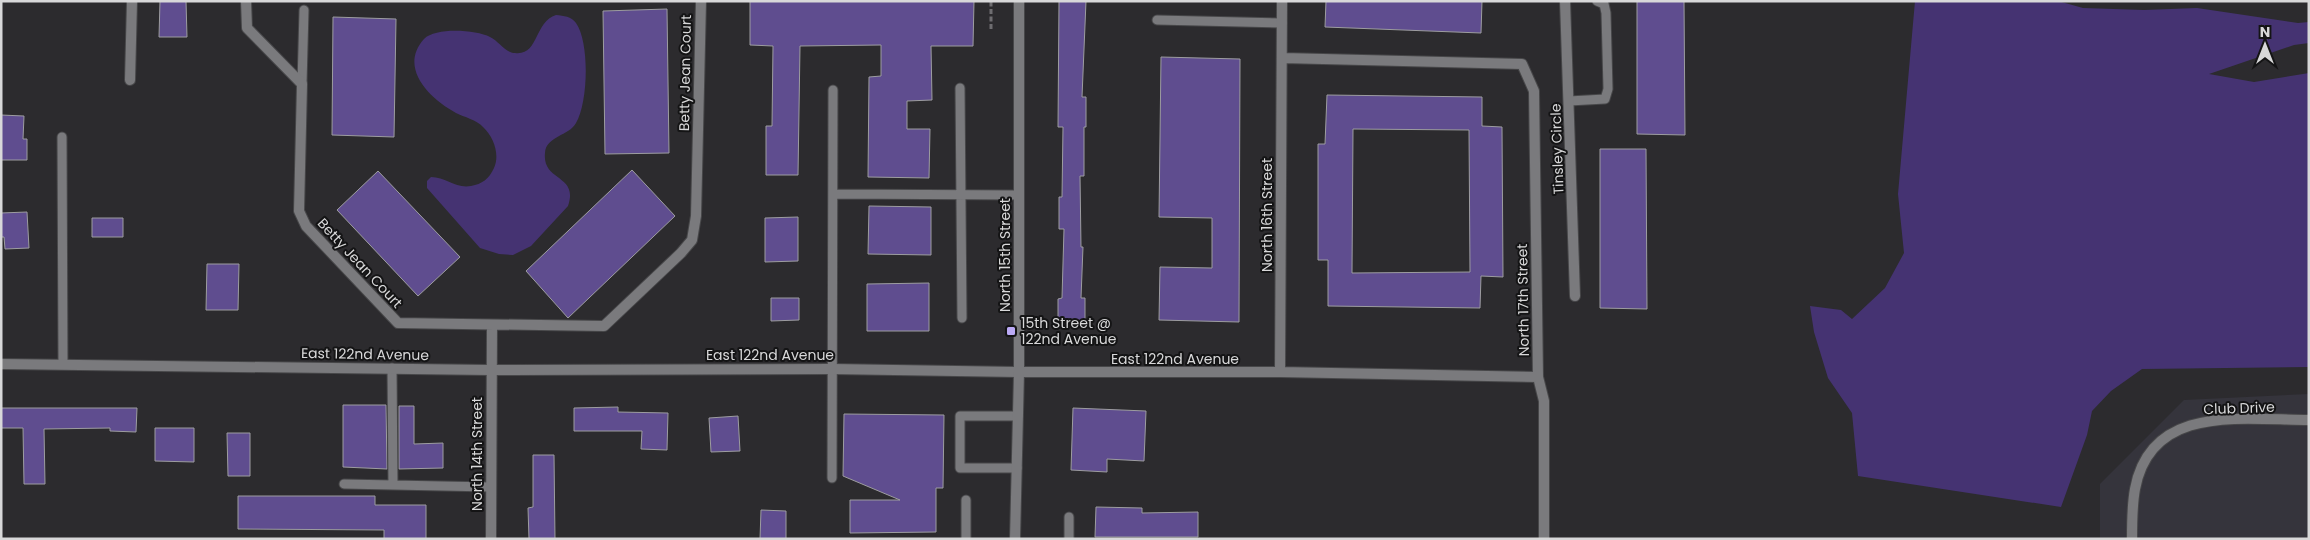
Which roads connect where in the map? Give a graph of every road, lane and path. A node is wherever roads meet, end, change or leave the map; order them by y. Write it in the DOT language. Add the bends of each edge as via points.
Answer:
graph roads {
  1 [pos="132,1"];
  2 [pos="246,1"];
  3 [pos="701,1"];
  4 [pos="991,1"];
  5 [pos="1019,1"];
  6 [pos="1282,1"];
  7 [pos="1565,1"];
  8 [pos="1598,1"];
  9 [pos="304,10"];
  10 [pos="1157,20"];
  11 [pos="1282,23"];
  12 [pos="990,29"];
  13 [pos="1283,58"];
  14 [pos="130,80"];
  15 [pos="302,84"];
  16 [pos="960,88"];
  17 [pos="833,90"];
  18 [pos="1569,101"];
  19 [pos="62,137"];
  20 [pos="833,194"];
  21 [pos="961,195"];
  22 [pos="1019,195"];
  23 [pos="1575,296"];
  24 [pos="962,318"];
  25 [pos="492,324"];
  26 [pos="1,364"];
  27 [pos="62,364"];
  28 [pos="392,368"];
  29 [pos="832,369"];
  30 [pos="490,370"];
  31 [pos="1019,372"];
  32 [pos="1280,372"];
  33 [pos="1538,377"];
  34 [pos="1018,416"];
  35 [pos="2309,420"];
  36 [pos="1017,468"];
  37 [pos="832,478"];
  38 [pos="344,484"];
  39 [pos="393,485"];
  40 [pos="491,487"];
  41 [pos="966,500"];
  42 [pos="1069,517"];
  43 [pos="491,539"];
  44 [pos="966,539"];
  45 [pos="1015,539"];
  46 [pos="1069,539"];
  47 [pos="1544,539"];
  48 [pos="2132,539"];
  1 -- 14 [label="street"];
  2 -- 15 [label="street" via="247,28"];
  3 -- 25 [label="street, Betty Jean Court" via="696,216 692,240 604,326"];
  4 -- 12 [label="path"];
  5 -- 22 [label="street, North 15th Street"];
  6 -- 11 [label="street, North 16th Street"];
  7 -- 18 [label="street, Tinsley Circle"];
  8 -- 18 [label="lane" via="1604,4 1606,13 1608,89 1605,99"];
  9 -- 15 [label="lane"];
  10 -- 11 [label="lane"];
  11 -- 13 [label="street, North 16th Street"];
  13 -- 32 [label="street, North 16th Street"];
  13 -- 33 [label="street, North 17th Street" via="1522,64 1534,91"];
  15 -- 25 [label="street, Betty Jean Court" via="299,211 306,226 398,323"];
  16 -- 21 [label="lane"];
  17 -- 20 [label="lane"];
  18 -- 23 [label="street, Tinsley Circle"];
  19 -- 27 [label="lane"];
  20 -- 21 [label="lane"];
  20 -- 29 [label="lane"];
  21 -- 22 [label="lane"];
  21 -- 24 [label="lane"];
  22 -- 31 [label="street, North 15th Street"];
  25 -- 30 [label="street"];
  26 -- 27 [label="street, East 122nd Avenue"];
  27 -- 28 [label="street, East 122nd Avenue"];
  28 -- 30 [label="street, East 122nd Avenue"];
  28 -- 39 [label="lane"];
  29 -- 30 [label="street, East 122nd Avenue"];
  29 -- 31 [label="street, East 122nd Avenue"];
  29 -- 37 [label="lane"];
  30 -- 40 [label="street, North 14th Street"];
  31 -- 32 [label="street, East 122nd Avenue"];
  31 -- 34 [label="street, North 15th Street"];
  32 -- 33 [label="street, East 122nd Avenue"];
  33 -- 47 [label="street, North 17th Street" via="1544,401"];
  34 -- 36 [label="street, North 15th Street"];
  34 -- 36 [label="lane" via="960,416 960,468"];
  35 -- 48 [label="street, Club Drive" via="2205,421 2177,429 2165,437 2155,447 2140,473 2133,503"];
  36 -- 45 [label="street, North 15th Street"];
  38 -- 39 [label="lane"];
  39 -- 40 [label="lane"];
  40 -- 43 [label="street, North 14th Street"];
  41 -- 44 [label="lane"];
  42 -- 46 [label="lane"];
}
